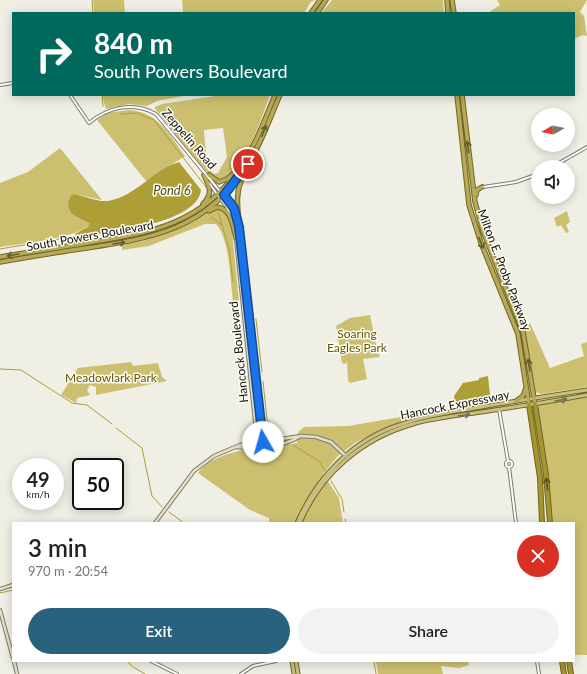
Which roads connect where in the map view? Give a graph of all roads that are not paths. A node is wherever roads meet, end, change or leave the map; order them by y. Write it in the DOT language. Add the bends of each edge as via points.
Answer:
graph roads {
  1 [pos="320,0"];
  2 [pos="326,0"];
  3 [pos="447,0"];
  4 [pos="452,0"];
  5 [pos="312,12"];
  6 [pos="318,12"];
  7 [pos="448,12"];
  8 [pos="454,12"];
  9 [pos="12,83"];
  10 [pos="0,85"];
  11 [pos="71,96"];
  12 [pos="275,96"];
  13 [pos="280,96"];
  14 [pos="457,96"];
  15 [pos="462,96"];
  16 [pos="587,147"];
  17 [pos="254,155"];
  18 [pos="246,160"];
  19 [pos="564,160"];
  20 [pos="471,172"];
  21 [pos="203,173"];
  22 [pos="208,175"];
  23 [pos="531,177"];
  24 [pos="482,188"];
  25 [pos="219,193"];
  26 [pos="222,197"];
  27 [pos="188,216"];
  28 [pos="481,222"];
  29 [pos="179,226"];
  30 [pos="236,238"];
  31 [pos="241,242"];
  32 [pos="0,257"];
  33 [pos="0,262"];
  34 [pos="240,274"];
  35 [pos="243,304"];
  36 [pos="247,304"];
  37 [pos="246,333"];
  38 [pos="250,335"];
  39 [pos="255,376"];
  40 [pos="250,377"];
  41 [pos="527,387"];
  42 [pos="587,390"];
  43 [pos="587,395"];
  44 [pos="534,398"];
  45 [pos="528,399"];
  46 [pos="516,401"];
  47 [pos="535,404"];
  48 [pos="529,405"];
  49 [pos="499,410"];
  50 [pos="259,411"];
  51 [pos="301,436"];
  52 [pos="257,442"];
  53 [pos="263,442"];
  54 [pos="235,447"];
  55 [pos="260,447"];
  56 [pos="347,456"];
  57 [pos="157,522"];
  58 [pos="298,522"];
  59 [pos="301,522"];
  60 [pos="516,522"];
  61 [pos="542,522"];
  62 [pos="550,522"];
  63 [pos="12,586"];
  64 [pos="0,589"];
  65 [pos="0,610"];
  66 [pos="12,654"];
  67 [pos="14,662"];
  68 [pos="153,662"];
  69 [pos="271,662"];
  70 [pos="292,662"];
  71 [pos="296,662"];
  72 [pos="538,662"];
  73 [pos="562,662"];
  74 [pos="569,662"];
  75 [pos="17,674"];
  76 [pos="177,674"];
  77 [pos="241,674"];
  78 [pos="294,674"];
  79 [pos="298,674"];
  80 [pos="539,674"];
  81 [pos="564,674"];
  82 [pos="571,674"];
  1 -- 5 [label="highway"];
  2 -- 6 [label="highway"];
  3 -- 7 [label="highway"];
  4 -- 8 [label="highway"];
  9 -- 10 [label="street"];
  11 -- 21 [label="street, Zeppelin Road" via="89,123 111,110 133,107 148,110 162,120"];
  12 -- 18 [label="highway, South Powers Boulevard"];
  17 -- 13 [label="highway, South Powers Boulevard, one-way"];
  14 -- 41 [label="highway, Milton E. Proby Parkway, one-way" via="469,205 481,243 518,334"];
  20 -- 15 [label="highway, Milton E. Proby Parkway, one-way"];
  16 -- 19 [label="street"];
  17 -- 26 [label="highway, South Powers Boulevard"];
  17 -- 31 [label="highway" via="237,188"];
  18 -- 22 [label="highway" via="225,180 216,181"];
  18 -- 25 [label="highway, South Powers Boulevard"];
  20 -- 24 [label="highway" via="474,183"];
  20 -- 28 [label="highway, Milton E. Proby Parkway"];
  21 -- 22 [label="street, Zeppelin Road"];
  21 -- 25 [label="street, Zeppelin Road"];
  21 -- 27 [label="highway" via="210,188 209,196"];
  22 -- 25 [label="street, Zeppelin Road"];
  23 -- 24 [label="street"];
  24 -- 28 [label="highway" via="477,190 476,195"];
  25 -- 26 [label="main road, Hancock Boulevard"];
  25 -- 27 [label="highway, South Powers Boulevard"];
  26 -- 29 [label="highway, South Powers Boulevard" via="204,212"];
  26 -- 30 [label="main road, Hancock Boulevard" via="232,216"];
  26 -- 31 [label="main road, Hancock Boulevard" via="235,212"];
  27 -- 32 [label="highway, South Powers Boulevard, one-way" via="140,234"];
  44 -- 28 [label="highway, Milton E. Proby Parkway, one-way" via="523,332"];
  29 -- 30 [label="highway" via="220,207 228,213"];
  33 -- 29 [label="highway, South Powers Boulevard, one-way" via="140,239"];
  30 -- 34 [label="main road, Hancock Boulevard"];
  31 -- 36 [label="main road, Hancock Boulevard"];
  34 -- 35 [label="main road, Hancock Boulevard"];
  34 -- 36 [label="main road" via="244,301"];
  35 -- 36 [label="main road"];
  35 -- 37 [label="main road, Hancock Boulevard"];
  35 -- 38 [label="main road"];
  36 -- 38 [label="main road, Hancock Boulevard"];
  37 -- 39 [label="main road" via="252,372"];
  37 -- 40 [label="main road, Hancock Boulevard"];
  38 -- 39 [label="main road, Hancock Boulevard"];
  39 -- 50 [label="main road, Hancock Boulevard"];
  40 -- 50 [label="main road"];
  40 -- 52 [label="main road, Hancock Boulevard"];
  41 -- 45 [label="highway, Milton E. Proby Parkway"];
  41 -- 46 [label="highway" via="523,396"];
  42 -- 44 [label="main road, Hancock Expressway"];
  47 -- 43 [label="main road, Hancock Expressway, one-way"];
  44 -- 45 [label="main road, Hancock Expressway"];
  44 -- 47 [label="highway, Milton E. Proby Parkway"];
  45 -- 46 [label="main road, Hancock Expressway"];
  45 -- 48 [label="highway, Milton E. Proby Parkway"];
  46 -- 56 [label="main road, Hancock Expressway" via="428,416 401,424 364,441"];
  47 -- 48 [label="main road, Hancock Expressway"];
  62 -- 47 [label="highway, Milton E. Proby Parkway, one-way"];
  48 -- 49 [label="main road, Hancock Expressway"];
  48 -- 61 [label="highway, Milton E. Proby Parkway" via="540,478"];
  56 -- 49 [label="main road, Hancock Expressway, one-way" via="370,442 408,426"];
  49 -- 60 [label="street"];
  50 -- 53 [label="main road, Hancock Boulevard"];
  51 -- 53 [label="main road"];
  51 -- 55 [label="main road" via="291,442"];
  51 -- 56 [label="main road" via="327,440"];
  52 -- 53 [label="main road"];
  52 -- 54 [label="main road"];
  52 -- 55 [label="main road, Hancock Boulevard"];
  53 -- 55 [label="main road"];
  54 -- 55 [label="main road"];
  54 -- 57 [label="main road" via="210,459 194,471"];
  56 -- 58 [label="main road, Hancock Expressway" via="318,486"];
  56 -- 59 [label="main road, Hancock Expressway" via="319,489"];
  63 -- 64 [label="main road"];
  65 -- 66 [label="main road"];
  67 -- 75 [label="main road"];
  68 -- 76 [label="street"];
  69 -- 77 [label="street" via="255,665"];
  70 -- 78 [label="main road"];
  71 -- 79 [label="main road"];
  72 -- 80 [label="street"];
  73 -- 81 [label="highway"];
  74 -- 82 [label="highway"];
}
